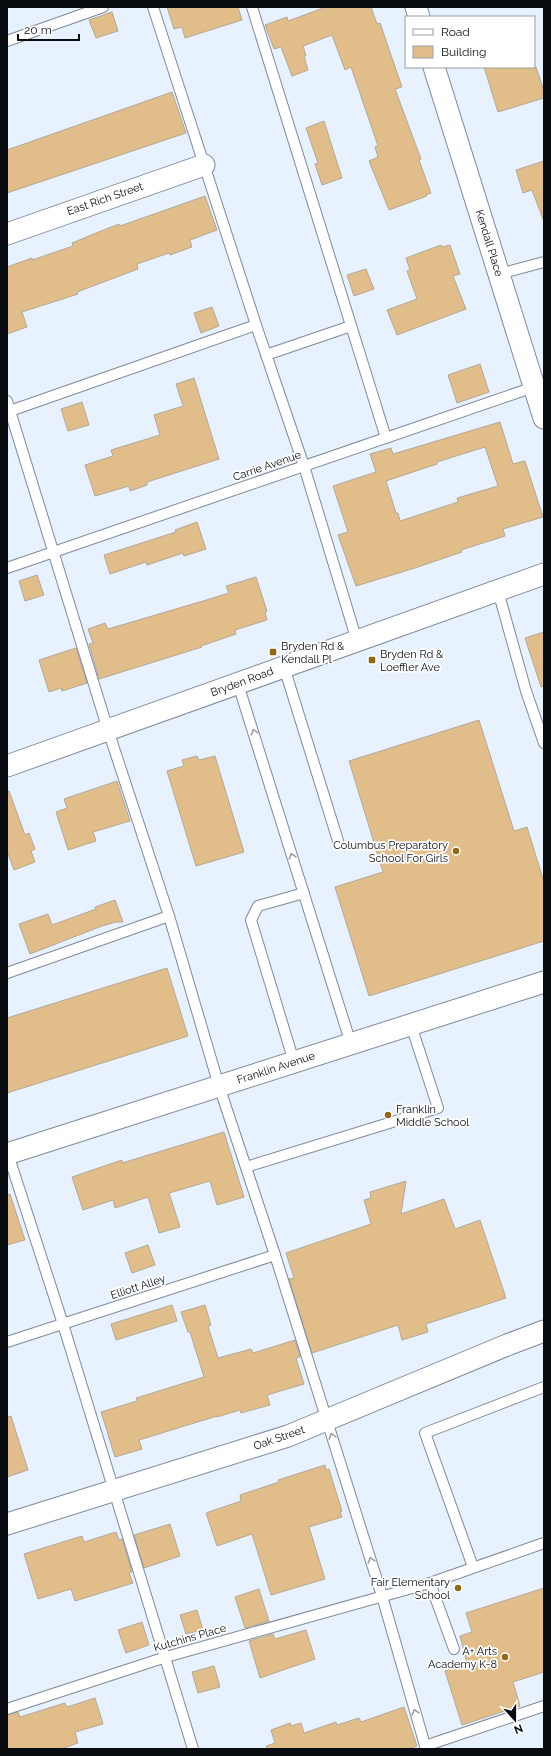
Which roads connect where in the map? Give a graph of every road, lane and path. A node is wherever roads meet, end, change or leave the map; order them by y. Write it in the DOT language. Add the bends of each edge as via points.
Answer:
graph roads {
  1 [pos="103,7"];
  2 [pos="153,7"];
  3 [pos="252,7"];
  4 [pos="7,41"];
  5 [pos="434,68"];
  6 [pos="204,165"];
  7 [pos="7,234"];
  8 [pos="544,262"];
  9 [pos="499,274"];
  10 [pos="256,326"];
  11 [pos="351,326"];
  12 [pos="266,355"];
  13 [pos="534,387"];
  14 [pos="7,401"];
  15 [pos="9,412"];
  16 [pos="544,418"];
  17 [pos="386,438"];
  18 [pos="304,466"];
  19 [pos="54,552"];
  20 [pos="7,568"];
  21 [pos="544,574"];
  22 [pos="498,591"];
  23 [pos="357,641"];
  24 [pos="284,667"];
  25 [pos="238,684"];
  26 [pos="108,730"];
  27 [pos="544,743"];
  28 [pos="7,766"];
  29 [pos="339,844"];
  30 [pos="304,893"];
  31 [pos="169,916"];
  32 [pos="7,973"];
  33 [pos="544,982"];
  34 [pos="411,1025"];
  35 [pos="351,1044"];
  36 [pos="294,1062"];
  37 [pos="219,1086"];
  38 [pos="7,1154"];
  39 [pos="246,1167"];
  40 [pos="275,1256"];
  41 [pos="63,1324"];
  42 [pos="544,1331"];
  43 [pos="7,1342"];
  44 [pos="544,1387"];
  45 [pos="327,1421"];
  46 [pos="114,1490"];
  47 [pos="7,1524"];
  48 [pos="544,1543"];
  49 [pos="473,1567"];
  50 [pos="430,1583"];
  51 [pos="382,1596"];
  52 [pos="454,1649"];
  53 [pos="166,1657"];
  54 [pos="544,1706"];
  55 [pos="7,1709"];
  56 [pos="425,1747"];
  57 [pos="193,1749"];
  1 -- 4 [label="lane"];
  2 -- 6 [label="lane"];
  3 -- 11 [label="lane"];
  5 -- 9 [label="street, Kendall Place"];
  6 -- 7 [label="street, East Rich Street"];
  6 -- 10 [label="lane"];
  8 -- 9 [label="lane"];
  9 -- 13 [label="street, Kendall Place"];
  10 -- 12 [label="lane"];
  10 -- 15 [label="lane"];
  11 -- 12 [label="lane"];
  11 -- 17 [label="lane"];
  12 -- 18 [label="lane"];
  13 -- 16 [label="street, Kendall Place"];
  13 -- 17 [label="lane, Carrie Avenue"];
  14 -- 15 [label="lane"];
  15 -- 19 [label="lane"];
  17 -- 18 [label="lane, Carrie Avenue"];
  18 -- 19 [label="lane, Carrie Avenue"];
  18 -- 23 [label="lane"];
  19 -- 20 [label="lane, Carrie Avenue"];
  19 -- 26 [label="lane"];
  21 -- 22 [label="street, Bryden Road"];
  22 -- 23 [label="street, Bryden Road"];
  22 -- 27 [label="lane" via="526,691"];
  23 -- 24 [label="street, Bryden Road"];
  24 -- 25 [label="street, Bryden Road"];
  24 -- 29 [label="lane"];
  25 -- 26 [label="street, Bryden Road"];
  30 -- 25 [label="lane, one-way"];
  26 -- 28 [label="street, Bryden Road"];
  26 -- 31 [label="lane"];
  30 -- 35 [label="lane"];
  30 -- 36 [label="lane" via="258,906 251,920"];
  31 -- 32 [label="lane"];
  31 -- 37 [label="lane"];
  33 -- 34 [label="street, Franklin Avenue"];
  34 -- 35 [label="street, Franklin Avenue"];
  34 -- 39 [label="lane" via="438,1108"];
  35 -- 36 [label="street, Franklin Avenue"];
  36 -- 37 [label="street, Franklin Avenue"];
  37 -- 38 [label="street, Franklin Avenue"];
  37 -- 39 [label="lane"];
  38 -- 41 [label="lane"];
  39 -- 40 [label="lane"];
  40 -- 41 [label="lane, Elliott Alley"];
  40 -- 45 [label="lane"];
  41 -- 43 [label="lane, Elliott Alley"];
  41 -- 46 [label="lane"];
  42 -- 45 [label="street, Oak Street"];
  44 -- 49 [label="lane" via="425,1433"];
  45 -- 46 [label="street, Oak Street" via="288,1436"];
  51 -- 45 [label="lane, one-way"];
  46 -- 47 [label="street, Oak Street"];
  46 -- 53 [label="lane"];
  48 -- 49 [label="lane, Kutchins Place"];
  49 -- 50 [label="lane, Kutchins Place"];
  50 -- 51 [label="lane, Kutchins Place"];
  50 -- 52 [label="lane"];
  51 -- 53 [label="lane, Kutchins Place"];
  56 -- 51 [label="lane, one-way"];
  53 -- 55 [label="lane, Kutchins Place"];
  53 -- 57 [label="lane"];
  54 -- 56 [label="lane"];
}
